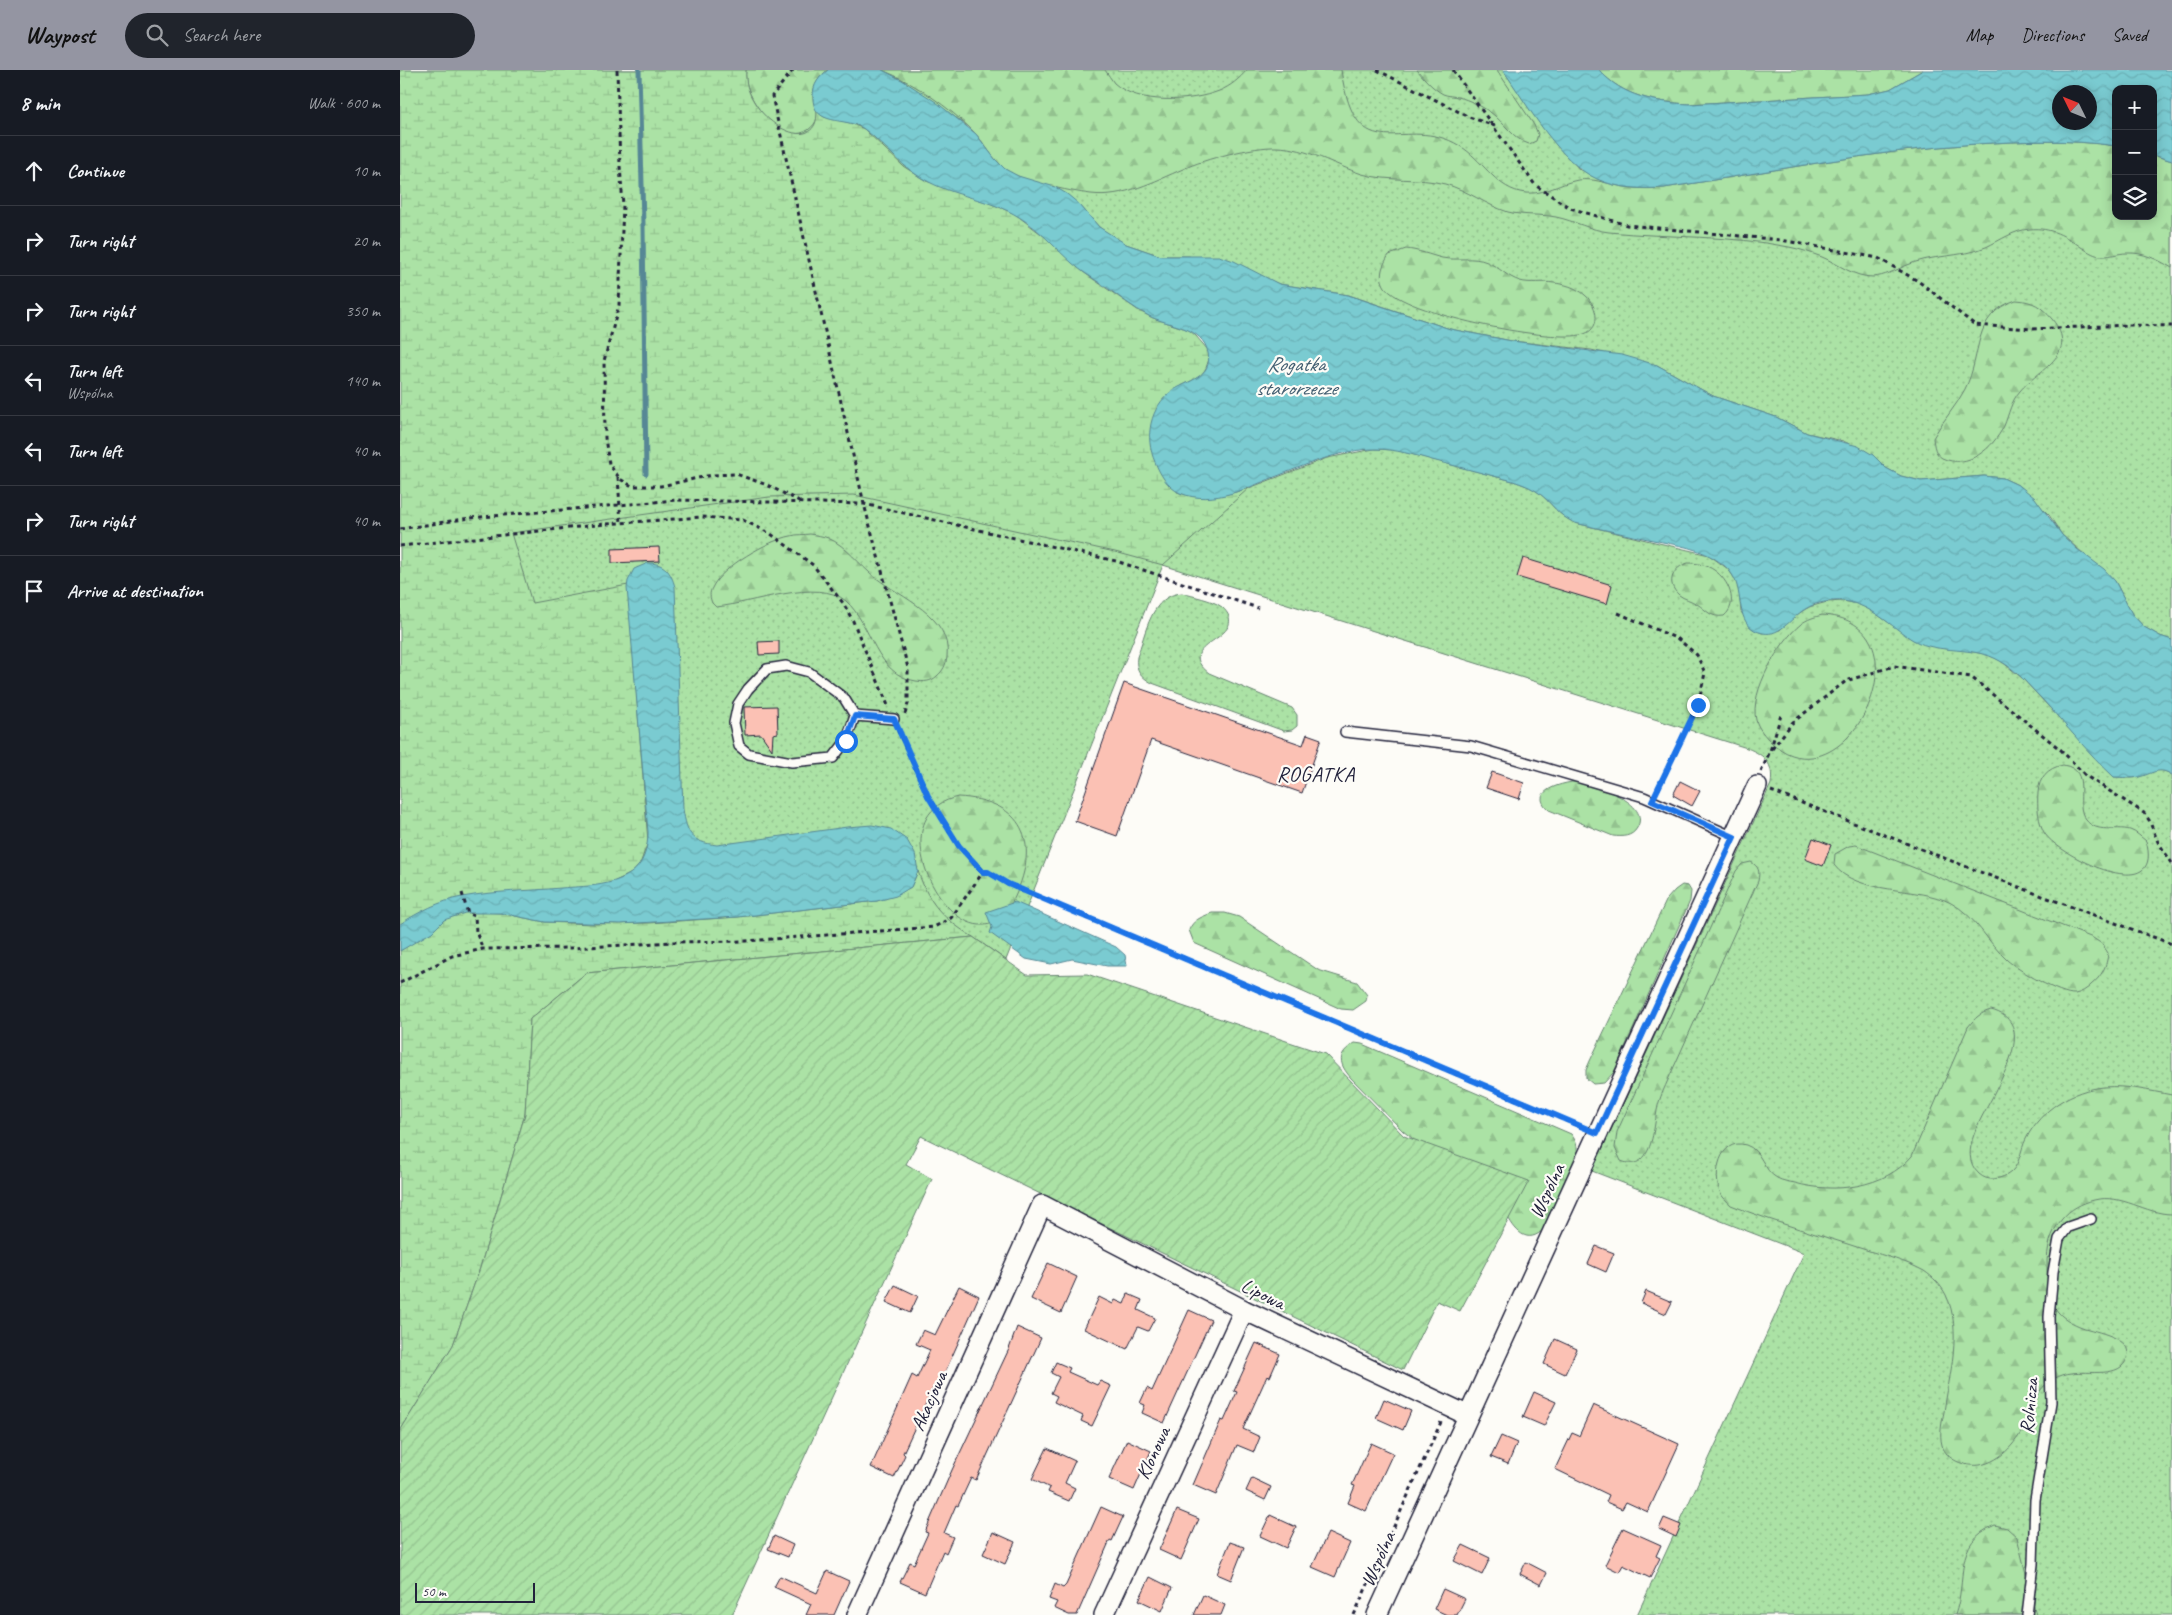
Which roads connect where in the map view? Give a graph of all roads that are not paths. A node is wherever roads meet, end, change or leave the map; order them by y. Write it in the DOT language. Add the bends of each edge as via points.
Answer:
graph roads {
  1 [pos="855,716"];
  2 [pos="894,719"];
  3 [pos="1345,732"];
  4 [pos="1757,786"];
  5 [pos="1734,837"];
  6 [pos="1042,1205"];
  7 [pos="2091,1219"];
  8 [pos="1244,1310"];
  9 [pos="1468,1415"];
  10 [pos="857,1615"];
  11 [pos="1104,1615"];
  12 [pos="1377,1615"];
  13 [pos="2027,1615"];
  1 -- 1 [label="lane" via="844,698 816,677 786,666 767,669 748,689 738,704 734,723 739,746 749,754 792,762 833,758 846,741"];
  1 -- 2 [label="lane"];
  3 -- 5 [label="lane" via="1471,746 1652,801"];
  4 -- 5 [label="street, Wspólna"];
  5 -- 9 [label="street, Wspólna"];
  6 -- 8 [label="street, Lipowa"];
  6 -- 10 [label="street, Akacjowa"];
  7 -- 13 [label="lane, Rolnicza" via="2068,1227 2059,1239 2053,1272 2049,1317 2051,1402 2035,1500"];
  8 -- 9 [label="street, Lipowa"];
  8 -- 11 [label="street, Klonowa"];
  9 -- 12 [label="street, Wspólna"];
}
